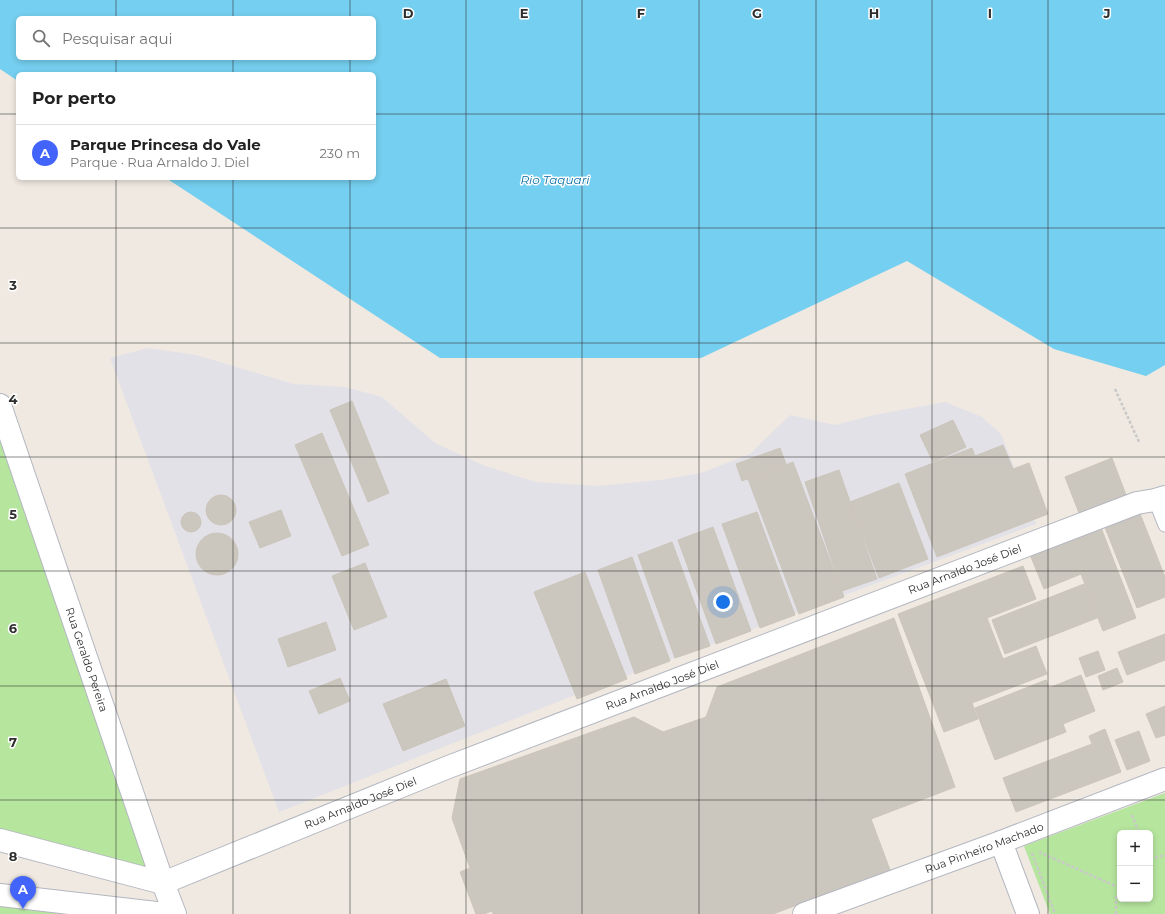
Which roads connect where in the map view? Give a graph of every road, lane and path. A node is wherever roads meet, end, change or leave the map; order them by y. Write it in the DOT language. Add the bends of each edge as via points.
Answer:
graph roads {
  1 [pos="1115,389"];
  2 [pos="0,405"];
  3 [pos="1138,442"];
  4 [pos="1160,499"];
  5 [pos="1165,525"];
  6 [pos="1165,779"];
  7 [pos="1130,809"];
  8 [pos="1138,830"];
  9 [pos="0,840"];
  10 [pos="1001,842"];
  11 [pos="1029,847"];
  12 [pos="1036,850"];
  13 [pos="1165,855"];
  14 [pos="1153,858"];
  15 [pos="163,883"];
  16 [pos="1117,887"];
  17 [pos="0,895"];
  18 [pos="1117,896"];
  19 [pos="165,914"];
  20 [pos="175,914"];
  21 [pos="804,914"];
  22 [pos="1028,914"];
  23 [pos="1055,914"];
  24 [pos="1116,914"];
  1 -- 3 [label="path"];
  2 -- 15 [label="street, Rua Geraldo Pereira"];
  4 -- 5 [label="lane"];
  4 -- 15 [label="street, Rua Arnaldo José Diel" via="1136,503 454,765"];
  6 -- 10 [label="street, Rua Pinheiro Machado"];
  7 -- 8 [label="path"];
  9 -- 15 [label="street"];
  10 -- 21 [label="street, Rua Pinheiro Machado"];
  10 -- 22 [label="street"];
  11 -- 23 [label="path"];
  12 -- 16 [label="path"];
  13 -- 14 [label="path"];
  15 -- 20 [label="street, Rua Geraldo Pereira"];
  17 -- 19 [label="street"];
  18 -- 24 [label="path"];
}
